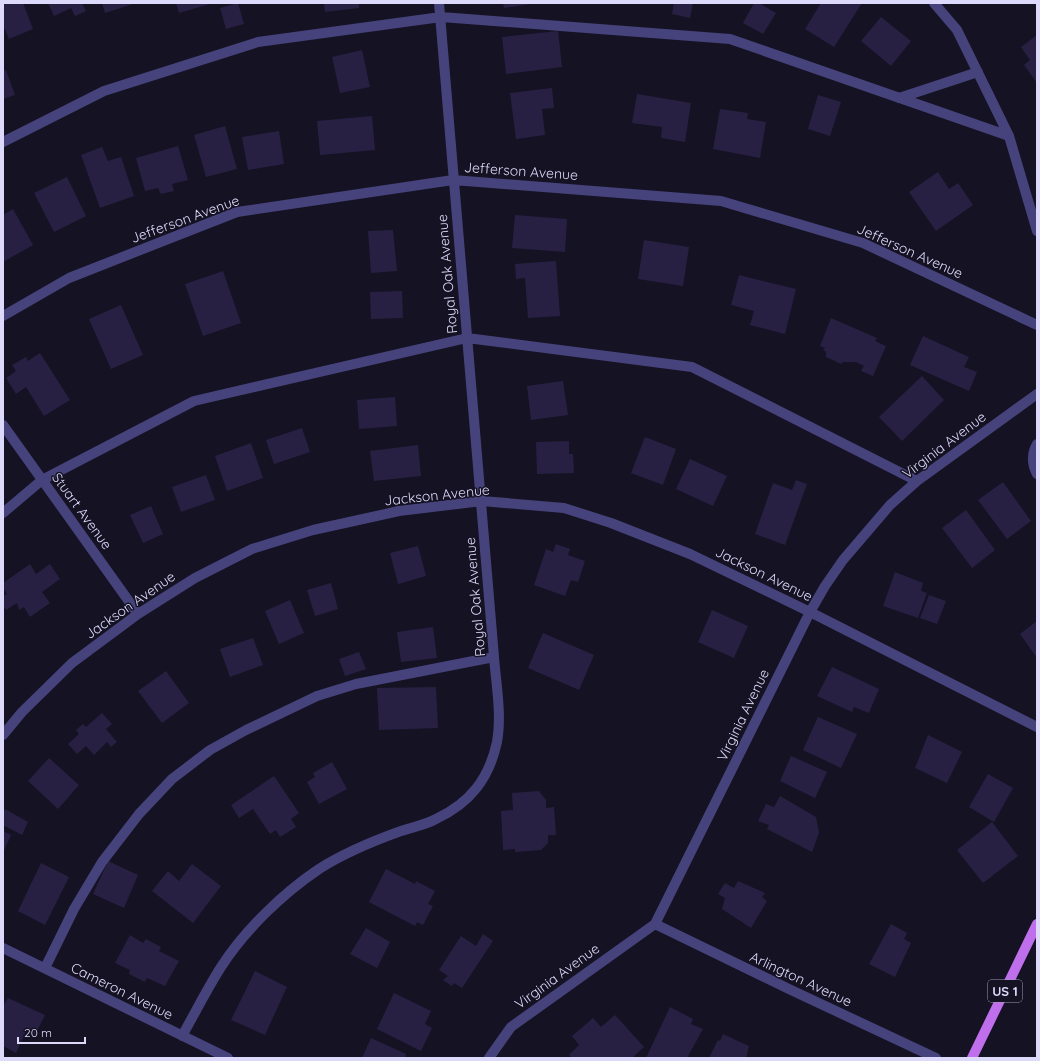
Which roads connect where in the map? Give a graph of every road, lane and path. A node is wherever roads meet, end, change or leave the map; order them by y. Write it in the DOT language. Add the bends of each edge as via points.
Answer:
graph roads {
  1 [pos="439,3"];
  2 [pos="934,3"];
  3 [pos="441,17"];
  4 [pos="978,72"];
  5 [pos="899,98"];
  6 [pos="1010,136"];
  7 [pos="3,142"];
  8 [pos="453,180"];
  9 [pos="1037,231"];
  10 [pos="3,316"];
  11 [pos="1037,324"];
  12 [pos="467,338"];
  13 [pos="1037,394"];
  14 [pos="3,424"];
  15 [pos="1037,444"];
  16 [pos="1037,474"];
  17 [pos="42,480"];
  18 [pos="917,481"];
  19 [pos="482,501"];
  20 [pos="3,513"];
  21 [pos="810,612"];
  22 [pos="138,614"];
  23 [pos="494,657"];
  24 [pos="1037,728"];
  25 [pos="3,735"];
  26 [pos="655,924"];
  27 [pos="1037,924"];
  28 [pos="3,948"];
  29 [pos="45,968"];
  30 [pos="182,1036"];
  31 [pos="228,1058"];
  32 [pos="489,1058"];
  33 [pos="936,1058"];
  34 [pos="972,1058"];
  1 -- 3 [label="street, Royal Oak Avenue"];
  2 -- 4 [label="street" via="957,30"];
  3 -- 5 [label="street" via="730,39"];
  3 -- 7 [label="street" via="258,42 104,91"];
  3 -- 8 [label="street, Royal Oak Avenue"];
  4 -- 5 [label="street"];
  4 -- 6 [label="street"];
  5 -- 6 [label="street"];
  6 -- 9 [label="street"];
  8 -- 10 [label="street, Jefferson Avenue" via="237,212 70,278"];
  8 -- 11 [label="street, Jefferson Avenue" via="721,201 863,243"];
  8 -- 12 [label="street, Royal Oak Avenue"];
  12 -- 17 [label="street" via="194,401"];
  12 -- 18 [label="street" via="692,367"];
  12 -- 19 [label="street, Royal Oak Avenue"];
  13 -- 18 [label="street, Virginia Avenue"];
  14 -- 17 [label="street, Stuart Avenue"];
  15 -- 16 [label="street" via="1032,460"];
  17 -- 20 [label="street"];
  17 -- 22 [label="street, Stuart Avenue"];
  18 -- 21 [label="street, Virginia Avenue" via="868,529 825,586"];
  19 -- 21 [label="street, Jackson Avenue" via="564,508 611,523 690,554"];
  19 -- 22 [label="street, Jackson Avenue" via="399,511 313,530 252,549 195,578"];
  19 -- 23 [label="street, Royal Oak Avenue"];
  21 -- 24 [label="street, Jackson Avenue"];
  21 -- 26 [label="street, Virginia Avenue"];
  22 -- 25 [label="street, Jackson Avenue" via="72,663 22,712"];
  23 -- 29 [label="street" via="356,684 317,696 210,750 172,779 139,814 111,850 74,909"];
  23 -- 30 [label="street, Royal Oak Avenue" via="499,715 497,741 487,771 474,793 458,807 435,820 359,848 319,870 274,906 246,934 221,967"];
  26 -- 32 [label="street, Virginia Avenue" via="511,1027"];
  26 -- 33 [label="street, Arlington Avenue"];
  27 -- 34 [label="main road, US 1"];
  28 -- 29 [label="street, Cameron Avenue"];
  29 -- 30 [label="street, Cameron Avenue"];
  30 -- 31 [label="street, Cameron Avenue"];
}
